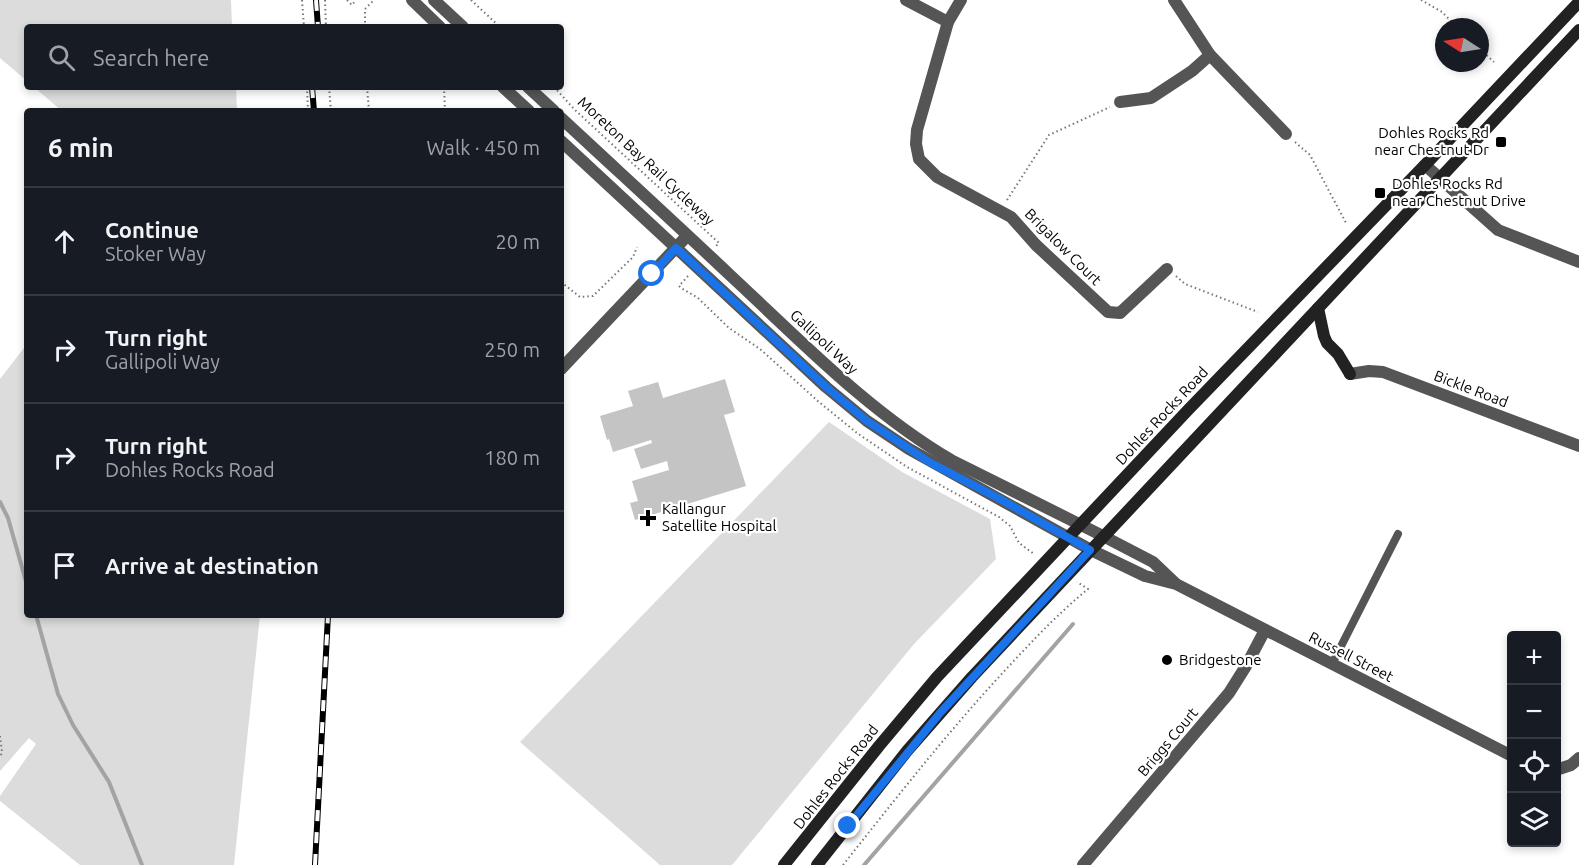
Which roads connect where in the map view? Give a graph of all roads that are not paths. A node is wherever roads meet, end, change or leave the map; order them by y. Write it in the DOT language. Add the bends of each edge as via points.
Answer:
graph roads {
  1 [pos="412,0"];
  2 [pos="434,0"];
  3 [pos="906,0"];
  4 [pos="961,0"];
  5 [pos="1174,0"];
  6 [pos="1579,2"];
  7 [pos="948,22"];
  8 [pos="437,24"];
  9 [pos="460,24"];
  10 [pos="1579,30"];
  11 [pos="1210,55"];
  12 [pos="506,90"];
  13 [pos="531,90"];
  14 [pos="1120,102"];
  15 [pos="526,108"];
  16 [pos="551,108"];
  17 [pos="564,121"];
  18 [pos="1286,134"];
  19 [pos="564,144"];
  20 [pos="1425,165"];
  21 [pos="1440,179"];
  22 [pos="687,236"];
  23 [pos="676,248"];
  24 [pos="1579,262"];
  25 [pos="1167,269"];
  26 [pos="1318,308"];
  27 [pos="564,366"];
  28 [pos="1350,374"];
  29 [pos="1579,446"];
  30 [pos="1079,525"];
  31 [pos="1398,534"];
  32 [pos="1103,537"];
  33 [pos="1067,538"];
  34 [pos="1090,550"];
  35 [pos="1176,584"];
  36 [pos="1265,630"];
  37 [pos="1332,664"];
  38 [pos="1507,753"];
  39 [pos="1579,758"];
  40 [pos="1561,769"];
  41 [pos="784,865"];
  42 [pos="817,865"];
  43 [pos="1083,865"];
  1 -- 8 [label="street"];
  2 -- 9 [label="street"];
  3 -- 7 [label="street"];
  4 -- 7 [label="street, Brigalow Court"];
  5 -- 11 [label="street"];
  6 -- 20 [label="main road, Dohles Rocks Road"];
  7 -- 25 [label="street, Brigalow Court" via="917,130 919,159 937,177 1011,217 1035,245 1108,312 1120,313"];
  10 -- 21 [label="main road"];
  11 -- 14 [label="street" via="1150,98"];
  11 -- 18 [label="street"];
  12 -- 15 [label="street"];
  13 -- 16 [label="street"];
  17 -- 22 [label="street, Gallipoli Way"];
  19 -- 23 [label="street, Gallipoli Way"];
  20 -- 21 [label="street"];
  20 -- 30 [label="main road, Dohles Rocks Road"];
  21 -- 24 [label="street" via="1498,230"];
  21 -- 26 [label="main road"];
  22 -- 23 [label="street"];
  22 -- 30 [label="street, Gallipoli Way" via="845,382 908,432 951,460"];
  23 -- 27 [label="street"];
  23 -- 33 [label="street, Gallipoli Way" via="867,421 929,462"];
  26 -- 28 [label="main road" via="1324,336"];
  26 -- 32 [label="main road"];
  28 -- 29 [label="street, Bickle Road" via="1383,372"];
  30 -- 32 [label="street, Gallipoli Way"];
  30 -- 33 [label="main road, Dohles Rocks Road"];
  31 -- 37 [label="lane"];
  32 -- 34 [label="main road"];
  32 -- 35 [label="street, Russell Street" via="1153,562"];
  33 -- 34 [label="street, Gallipoli Way"];
  33 -- 41 [label="main road, Dohles Rocks Road" via="937,677"];
  34 -- 35 [label="street, Russell Street" via="1145,576"];
  34 -- 42 [label="main road" via="940,713"];
  35 -- 36 [label="street, Russell Street"];
  36 -- 37 [label="street, Russell Street"];
  36 -- 43 [label="street, Briggs Court" via="1229,693"];
  37 -- 38 [label="street, Russell Street"];
  39 -- 40 [label="street"];
}
